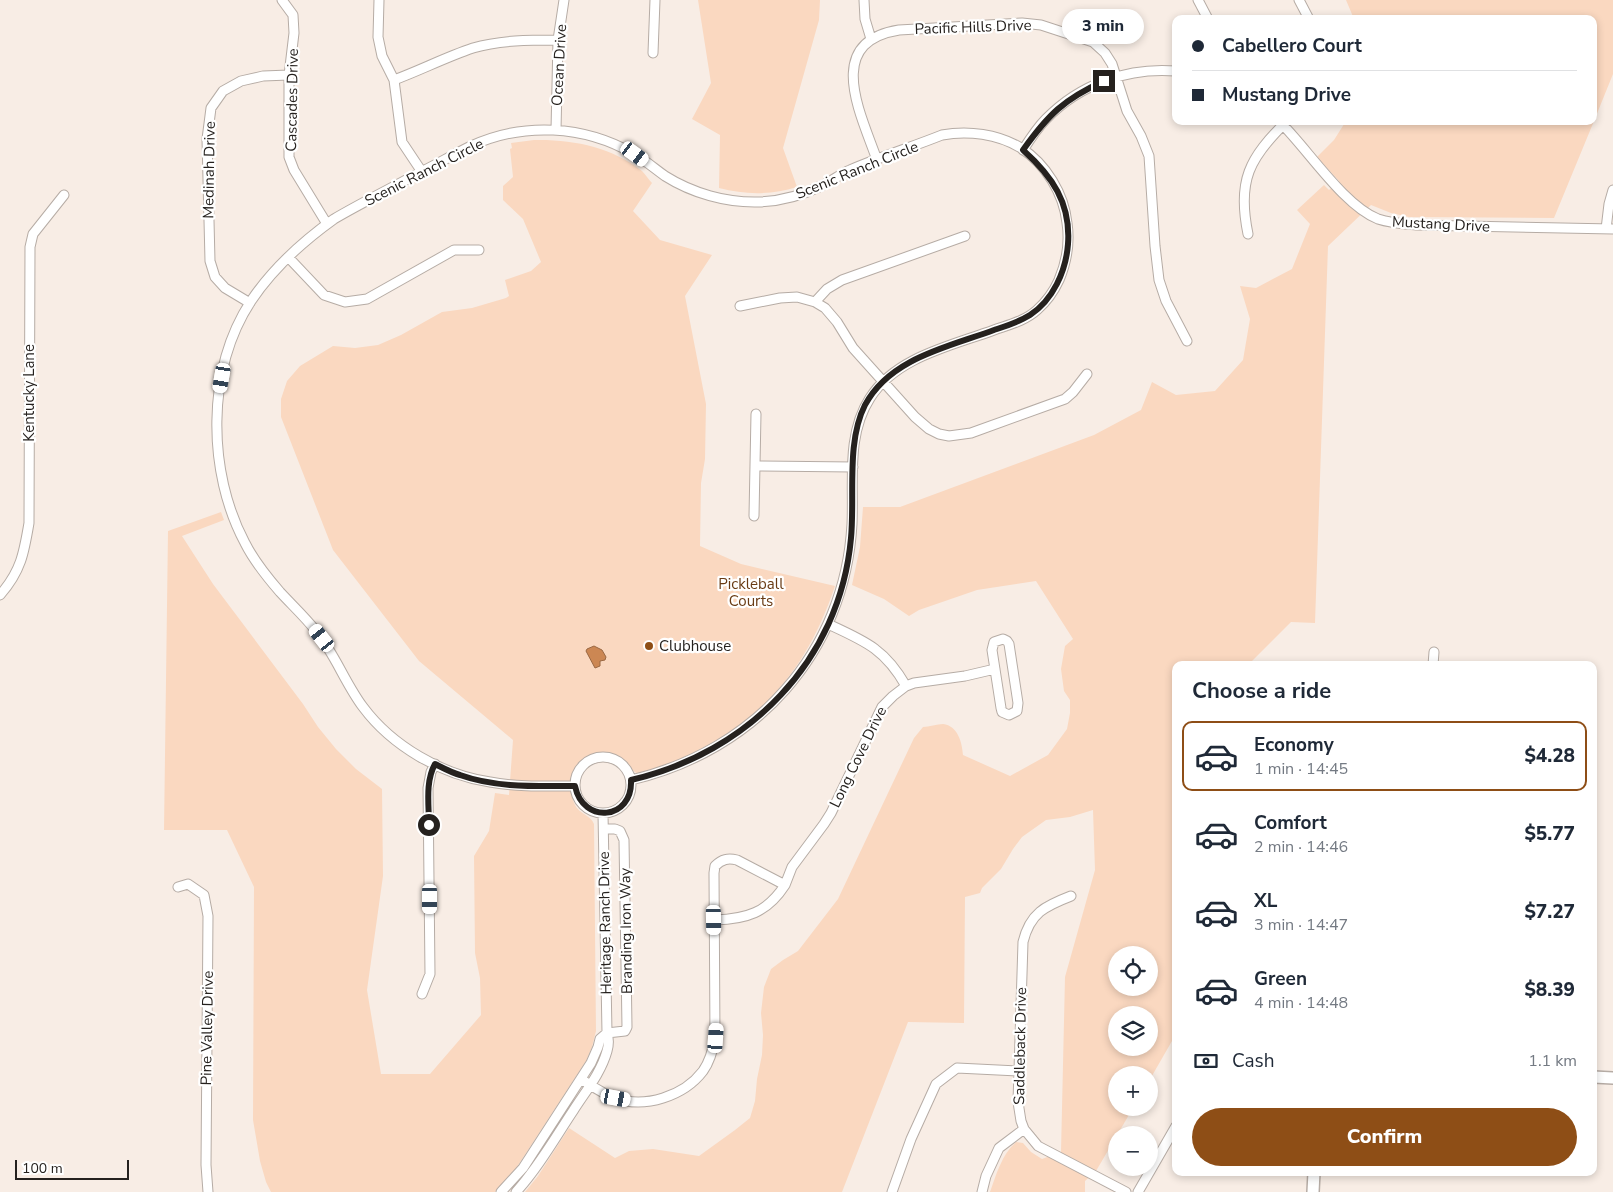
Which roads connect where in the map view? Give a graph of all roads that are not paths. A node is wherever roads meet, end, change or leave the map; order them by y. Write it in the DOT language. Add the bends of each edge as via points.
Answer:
graph roads {
  1 [pos="284,0"];
  2 [pos="379,0"];
  3 [pos="564,0"];
  4 [pos="655,0"];
  5 [pos="864,0"];
  6 [pos="1198,0"];
  7 [pos="1299,0"];
  8 [pos="1206,15"];
  9 [pos="1306,15"];
  10 [pos="871,39"];
  11 [pos="558,40"];
  12 [pos="654,53"];
  13 [pos="1172,70"];
  14 [pos="289,75"];
  15 [pos="1117,76"];
  16 [pos="394,80"];
  17 [pos="1281,125"];
  18 [pos="1285,125"];
  19 [pos="556,130"];
  20 [pos="1023,150"];
  21 [pos="877,160"];
  22 [pos="422,172"];
  23 [pos="1613,190"];
  24 [pos="64,195"];
  25 [pos="327,224"];
  26 [pos="1610,229"];
  27 [pos="1248,234"];
  28 [pos="965,236"];
  29 [pos="479,250"];
  30 [pos="288,257"];
  31 [pos="815,302"];
  32 [pos="250,303"];
  33 [pos="740,306"];
  34 [pos="1187,341"];
  35 [pos="1087,374"];
  36 [pos="883,381"];
  37 [pos="756,414"];
  38 [pos="755,466"];
  39 [pos="853,467"];
  40 [pos="754,516"];
  41 [pos="0,595"];
  42 [pos="828,624"];
  43 [pos="1434,652"];
  44 [pos="1433,661"];
  45 [pos="995,669"];
  46 [pos="906,686"];
  47 [pos="435,764"];
  48 [pos="631,780"];
  49 [pos="575,786"];
  50 [pos="603,813"];
  51 [pos="604,829"];
  52 [pos="785,885"];
  53 [pos="178,887"];
  54 [pos="1071,896"];
  55 [pos="714,920"];
  56 [pos="422,994"];
  57 [pos="607,1032"];
  58 [pos="1018,1071"];
  59 [pos="1597,1077"];
  60 [pos="581,1078"];
  61 [pos="1613,1078"];
  62 [pos="590,1084"];
  63 [pos="1024,1130"];
  64 [pos="1172,1133"];
  65 [pos="1314,1176"];
  66 [pos="503,1191"];
  67 [pos="208,1192"];
  68 [pos="516,1192"];
  69 [pos="892,1192"];
  70 [pos="982,1192"];
  71 [pos="1126,1192"];
  72 [pos="1138,1192"];
  73 [pos="1314,1192"];
  1 -- 14 [label="street, Cascades Drive" via="293,15"];
  2 -- 16 [label="street" via="378,38 382,56"];
  3 -- 11 [label="street, Ocean Drive"];
  4 -- 12 [label="street"];
  5 -- 10 [label="street"];
  6 -- 8 [label="street"];
  7 -- 9 [label="street"];
  10 -- 15 [label="street, Pacific Hills Drive" via="899,30 1031,23 1093,42 1105,53"];
  10 -- 21 [label="street" via="857,56 852,82"];
  11 -- 16 [label="street" via="513,41 476,48"];
  11 -- 19 [label="street, Ocean Drive"];
  13 -- 15 [label="street"];
  14 -- 25 [label="street, Cascades Drive" via="289,157"];
  14 -- 32 [label="street, Medinah Drive" via="242,81 223,91 211,108 207,139 210,261 215,277 225,288"];
  15 -- 20 [label="street" via="1080,92 1056,110"];
  15 -- 34 [label="street, Pacific Hills Drive" via="1127,111 1149,156 1155,253 1162,289"];
  16 -- 22 [label="street" via="402,142"];
  17 -- 27 [label="street" via="1256,155 1245,183 1243,204"];
  18 -- 26 [label="street, Mustang Drive" via="1349,198 1380,219 1416,225"];
  19 -- 21 [label="street, Scenic Ranch Circle" via="602,140 635,154 664,176 689,189 735,201 772,201 797,195"];
  19 -- 22 [label="street, Scenic Ranch Circle" via="497,136"];
  20 -- 21 [label="street, Scenic Ranch Circle" via="990,136 963,132 942,135"];
  20 -- 36 [label="street, Scenic Ranch Circle" via="1056,187 1067,219 1065,262 1052,293 1038,310 1022,320 921,357"];
  22 -- 25 [label="street, Scenic Ranch Circle"];
  23 -- 26 [label="street" via="1609,204"];
  24 -- 41 [label="street, Kentucky Lane" via="33,234 30,247 29,524 20,565"];
  25 -- 30 [label="street, Scenic Ranch Circle"];
  28 -- 31 [label="street" via="842,280"];
  29 -- 30 [label="street" via="454,250 367,299 345,302 324,295"];
  30 -- 32 [label="street, Scenic Ranch Circle"];
  31 -- 33 [label="street" via="788,297"];
  31 -- 36 [label="street" via="832,315 853,348"];
  32 -- 47 [label="street, Scenic Ranch Circle" via="237,326 217,405 220,468 232,514 252,556 270,581 322,638 353,693 371,717 395,740"];
  35 -- 36 [label="street" via="1065,399 971,434 949,436 922,424"];
  36 -- 39 [label="street, Scenic Ranch Circle" via="866,405 858,424"];
  37 -- 38 [label="street"];
  38 -- 39 [label="street"];
  38 -- 40 [label="street"];
  39 -- 42 [label="street, Scenic Ranch Circle" via="849,554"];
  42 -- 46 [label="street" via="881,653"];
  42 -- 48 [label="street, Scenic Ranch Circle" via="793,682 752,722 706,753"];
  43 -- 44 [label="street"];
  45 -- 45 [label="street" via="1002,712 1014,714 1018,708 1010,644 1003,639 992,646"];
  45 -- 46 [label="street, Long Cove Drive"];
  46 -- 52 [label="street, Long Cove Drive" via="882,707 831,813 792,867"];
  47 -- 49 [label="street, Scenic Ranch Circle" via="459,775 490,782"];
  47 -- 56 [label="street" via="428,788 430,974"];
  48 -- 49 [label="street" via="628,771 614,759 595,758 580,769"];
  48 -- 50 [label="street" via="625,803"];
  49 -- 50 [label="street" via="577,795 587,808"];
  50 -- 51 [label="street, Heritage Ranch Drive"];
  51 -- 57 [label="street, Heritage Ranch Drive"];
  51 -- 57 [label="street, Branding Iron Way" via="615,829 622,834 625,878 627,1027 621,1032"];
  52 -- 55 [label="street, Long Cove Drive" via="774,900 754,913 742,918"];
  52 -- 55 [label="street" via="738,860 724,859 715,866"];
  53 -- 67 [label="street, Pine Valley Drive" via="188,884 204,895 208,916"];
  54 -- 58 [label="street, Saddleback Drive" via="1044,908 1025,932"];
  55 -- 62 [label="street" via="716,1038 703,1071 681,1090 656,1100 628,1101"];
  57 -- 60 [label="street, Heritage Ranch Drive" via="600,1039 595,1055"];
  57 -- 62 [label="street, Heritage Ranch Drive" via="610,1039 607,1052"];
  58 -- 63 [label="street, Saddleback Drive" via="1019,1112"];
  58 -- 69 [label="street" via="958,1068 936,1084 910,1139"];
  59 -- 61 [label="main road"];
  60 -- 62 [label="street"];
  60 -- 66 [label="street, Heritage Ranch Drive" via="522,1168"];
  62 -- 68 [label="street, Heritage Ranch Drive" via="535,1169"];
  63 -- 70 [label="street" via="999,1148"];
  63 -- 71 [label="street" via="1038,1146"];
  64 -- 72 [label="street"];
  65 -- 73 [label="main road"];
}
